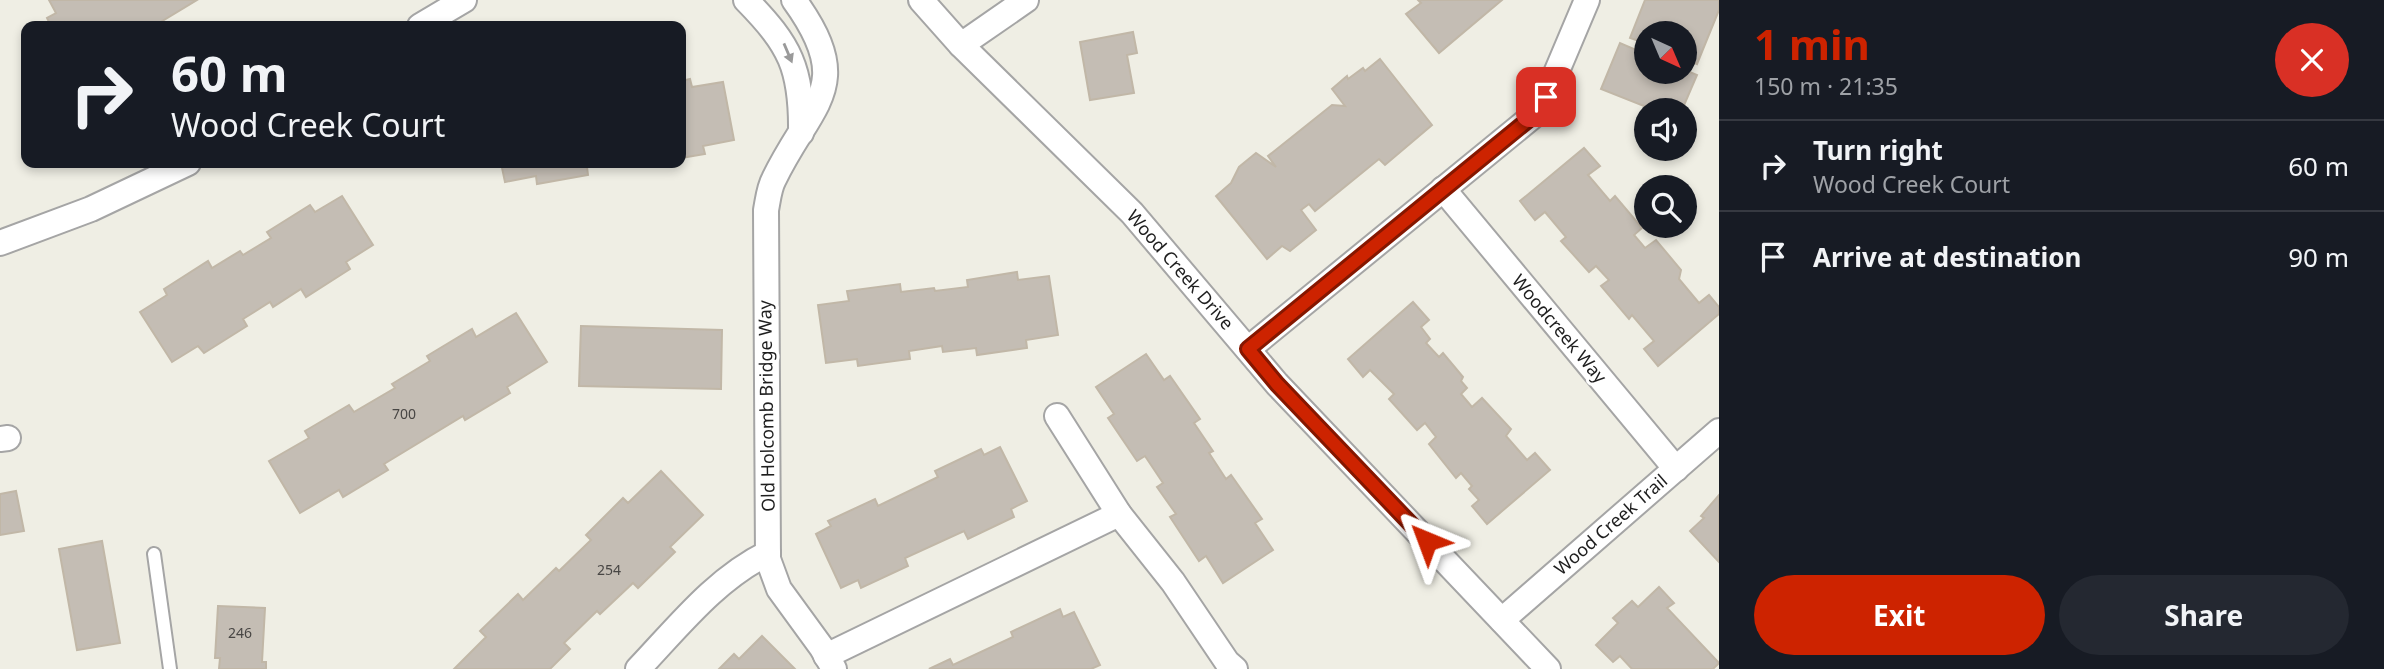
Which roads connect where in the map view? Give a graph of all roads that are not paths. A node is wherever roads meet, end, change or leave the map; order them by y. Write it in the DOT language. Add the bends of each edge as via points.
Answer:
graph roads {
  1 [pos="464,0"];
  2 [pos="746,0"];
  3 [pos="794,0"];
  4 [pos="921,0"];
  5 [pos="1026,0"];
  6 [pos="1586,1"];
  7 [pos="428,21"];
  8 [pos="961,46"];
  9 [pos="801,133"];
  10 [pos="177,168"];
  11 [pos="1443,190"];
  12 [pos="0,243"];
  13 [pos="1248,349"];
  14 [pos="1057,416"];
  15 [pos="1719,431"];
  16 [pos="1675,469"];
  17 [pos="1119,514"];
  18 [pos="154,554"];
  19 [pos="768,554"];
  20 [pos="1502,620"];
  21 [pos="830,662"];
  22 [pos="170,669"];
  23 [pos="638,669"];
  24 [pos="1235,669"];
  25 [pos="1548,669"];
  1 -- 7 [label="street"];
  2 -- 9 [label="street, one-way" via="789,52 800,90"];
  3 -- 9 [label="street, Old Holcomb Bridge Way" via="822,51 826,78 817,108"];
  4 -- 8 [label="street, Wood Creek Drive"];
  5 -- 8 [label="street"];
  6 -- 11 [label="street" via="1546,97 1533,116"];
  8 -- 13 [label="street, Wood Creek Drive" via="1132,213"];
  9 -- 19 [label="street, Old Holcomb Bridge Way" via="772,181 765,227"];
  10 -- 12 [label="street" via="91,209"];
  11 -- 13 [label="street"];
  11 -- 16 [label="street, Woodcreek Way"];
  13 -- 20 [label="street, Wood Creek Drive"];
  14 -- 17 [label="street"];
  15 -- 16 [label="street, Wood Creek Trail"];
  16 -- 20 [label="street, Wood Creek Trail"];
  17 -- 21 [label="street"];
  17 -- 24 [label="street"];
  18 -- 22 [label="lane"];
  19 -- 21 [label="street, Old Holcomb Bridge Way" via="779,589"];
  19 -- 23 [label="street" via="746,564 715,589"];
  20 -- 25 [label="street, Wood Creek Drive"];
}
